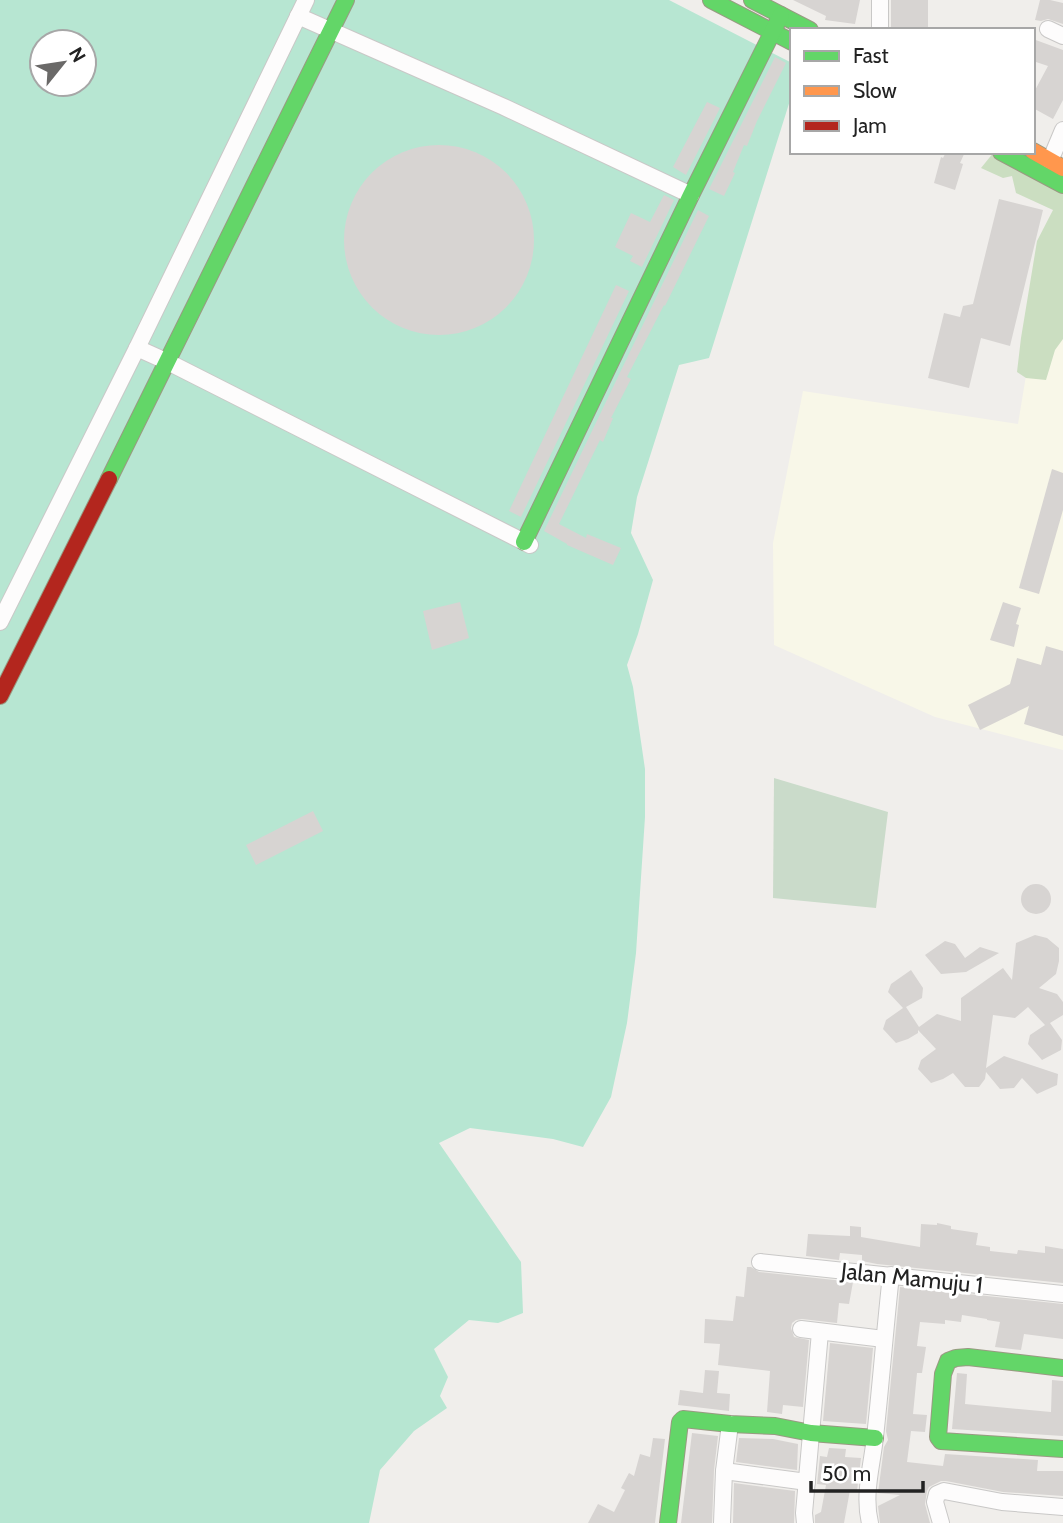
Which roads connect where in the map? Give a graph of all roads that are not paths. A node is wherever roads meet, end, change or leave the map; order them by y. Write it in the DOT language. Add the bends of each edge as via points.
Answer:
graph roads {
  1 [pos="306,0"];
  2 [pos="345,0"];
  3 [pos="711,0"];
  4 [pos="752,0"];
  5 [pos="880,0"];
  6 [pos="781,15"];
  7 [pos="298,16"];
  8 [pos="806,28"];
  9 [pos="880,28"];
  10 [pos="330,30"];
  11 [pos="774,32"];
  12 [pos="790,40"];
  13 [pos="1063,130"];
  14 [pos="1035,152"];
  15 [pos="1005,154"];
  16 [pos="1056,164"];
  17 [pos="1063,185"];
  18 [pos="691,195"];
  19 [pos="136,348"];
  20 [pos="168,362"];
  21 [pos="0,622"];
  22 [pos="0,696"];
  23 [pos="760,1262"];
  24 [pos="891,1275"];
  25 [pos="1063,1294"];
  26 [pos="801,1329"];
  27 [pos="820,1332"];
  28 [pos="884,1339"];
  29 [pos="1063,1367"];
  30 [pos="730,1424"];
  31 [pos="811,1433"];
  32 [pos="875,1438"];
  33 [pos="1063,1449"];
  34 [pos="724,1471"];
  35 [pos="807,1482"];
  36 [pos="1063,1507"];
  37 [pos="668,1523"];
  38 [pos="722,1523"];
  39 [pos="805,1523"];
  40 [pos="870,1523"];
  41 [pos="941,1523"];
  1 -- 7 [label="street"];
  2 -- 10 [label="street"];
  3 -- 11 [label="street"];
  4 -- 6 [label="street"];
  5 -- 9 [label="street"];
  6 -- 8 [label="street"];
  6 -- 11 [label="street"];
  7 -- 10 [label="street"];
  7 -- 19 [label="street"];
  10 -- 18 [label="street"];
  10 -- 20 [label="street"];
  11 -- 12 [label="street"];
  11 -- 18 [label="street"];
  13 -- 16 [label="street"];
  14 -- 16 [label="street"];
  15 -- 17 [label="street"];
  18 -- 20 [label="street" via="527,544"];
  19 -- 20 [label="street"];
  19 -- 21 [label="street"];
  20 -- 22 [label="street"];
  23 -- 24 [label="street, Jalan Mamuju 1"];
  24 -- 25 [label="street, Jalan Mamuju 1"];
  24 -- 28 [label="street"];
  26 -- 27 [label="street"];
  27 -- 28 [label="street"];
  27 -- 31 [label="street"];
  28 -- 32 [label="street"];
  29 -- 33 [label="street" via="968,1357 948,1361 938,1437 941,1441"];
  30 -- 31 [label="street"];
  30 -- 34 [label="street"];
  30 -- 37 [label="street" via="681,1421"];
  31 -- 32 [label="street"];
  31 -- 35 [label="street"];
  32 -- 40 [label="street" via="867,1495"];
  34 -- 35 [label="street"];
  34 -- 38 [label="street"];
  35 -- 39 [label="street"];
  36 -- 41 [label="street" via="944,1491 937,1494 935,1502"];
}
